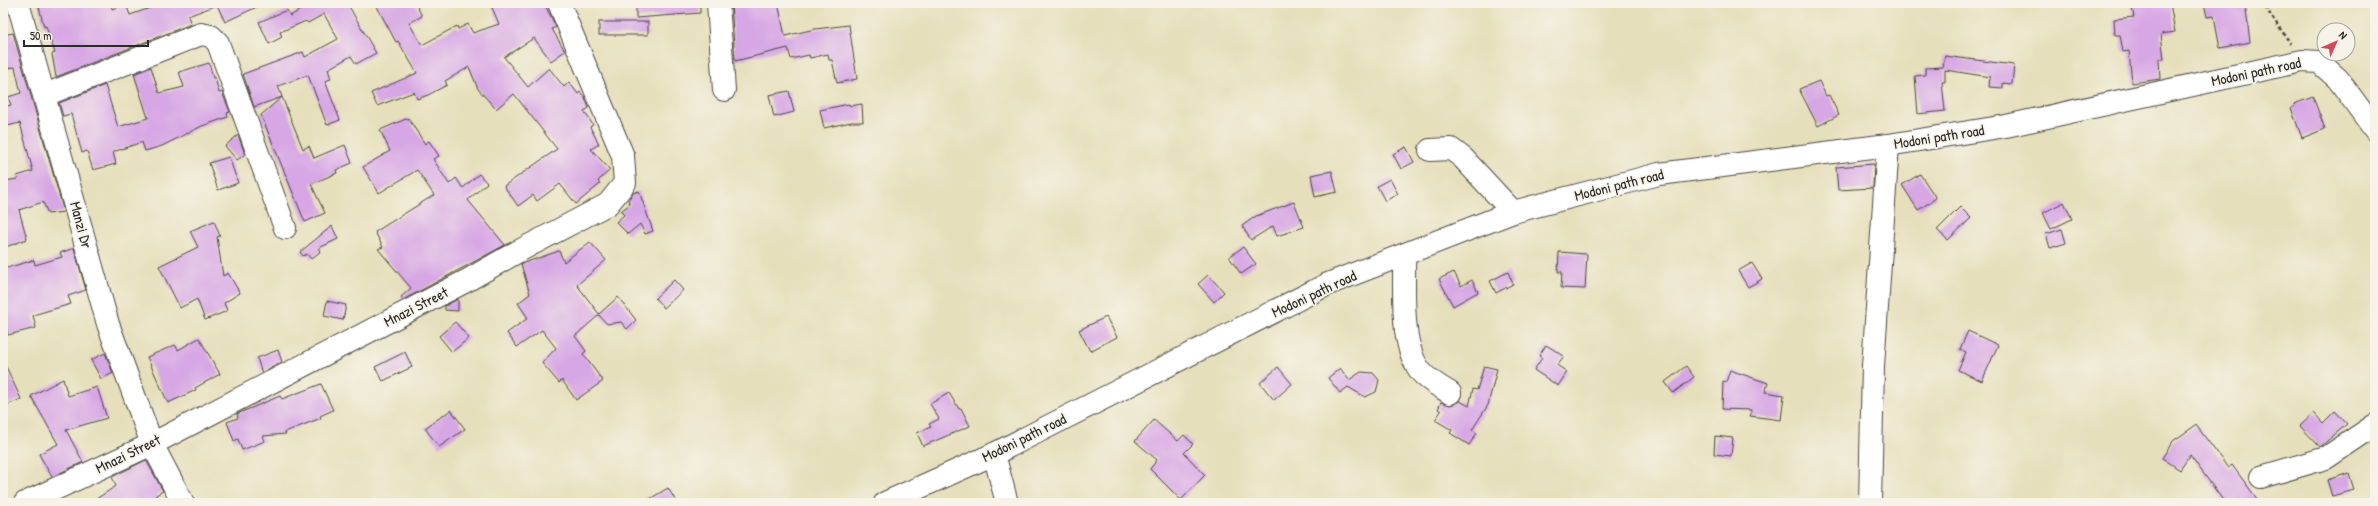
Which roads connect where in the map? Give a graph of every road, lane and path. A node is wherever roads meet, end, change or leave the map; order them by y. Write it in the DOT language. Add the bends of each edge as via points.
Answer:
graph roads {
  1 [pos="18,3"];
  2 [pos="559,3"];
  3 [pos="718,3"];
  4 [pos="2262,3"];
  5 [pos="2302,61"];
  6 [pos="724,90"];
  7 [pos="45,95"];
  8 [pos="2375,130"];
  9 [pos="1888,144"];
  10 [pos="1430,150"];
  11 [pos="1513,212"];
  12 [pos="284,228"];
  13 [pos="1404,256"];
  14 [pos="1450,393"];
  15 [pos="2375,425"];
  16 [pos="152,444"];
  17 [pos="994,454"];
  18 [pos="2262,477"];
  19 [pos="25,503"];
  20 [pos="183,503"];
  21 [pos="885,503"];
  22 [pos="1007,503"];
  23 [pos="1870,503"];
  1 -- 7 [label="street, Manzi Dr"];
  2 -- 16 [label="street, Mnazi Street" via="624,156 625,183 608,204 468,280"];
  3 -- 6 [label="street"];
  4 -- 5 [label="path"];
  5 -- 8 [label="street, Modoni path road" via="2319,62 2338,79"];
  5 -- 9 [label="street, Modoni path road" via="2006,126"];
  7 -- 12 [label="street" via="201,34 212,36 218,44"];
  7 -- 16 [label="street, Manzi Dr" via="108,324"];
  9 -- 11 [label="street, Modoni path road" via="1659,174"];
  9 -- 23 [label="street" via="1873,366"];
  10 -- 11 [label="street" via="1451,149 1463,158"];
  11 -- 13 [label="street, Modoni path road"];
  13 -- 14 [label="street" via="1407,333 1411,356 1423,374"];
  13 -- 17 [label="street, Modoni path road" via="1328,284"];
  15 -- 18 [label="street" via="2326,458"];
  16 -- 19 [label="street, Mnazi Street"];
  16 -- 20 [label="street, Manzi Dr"];
  17 -- 21 [label="street, Modoni path road"];
  17 -- 22 [label="street"];
}
